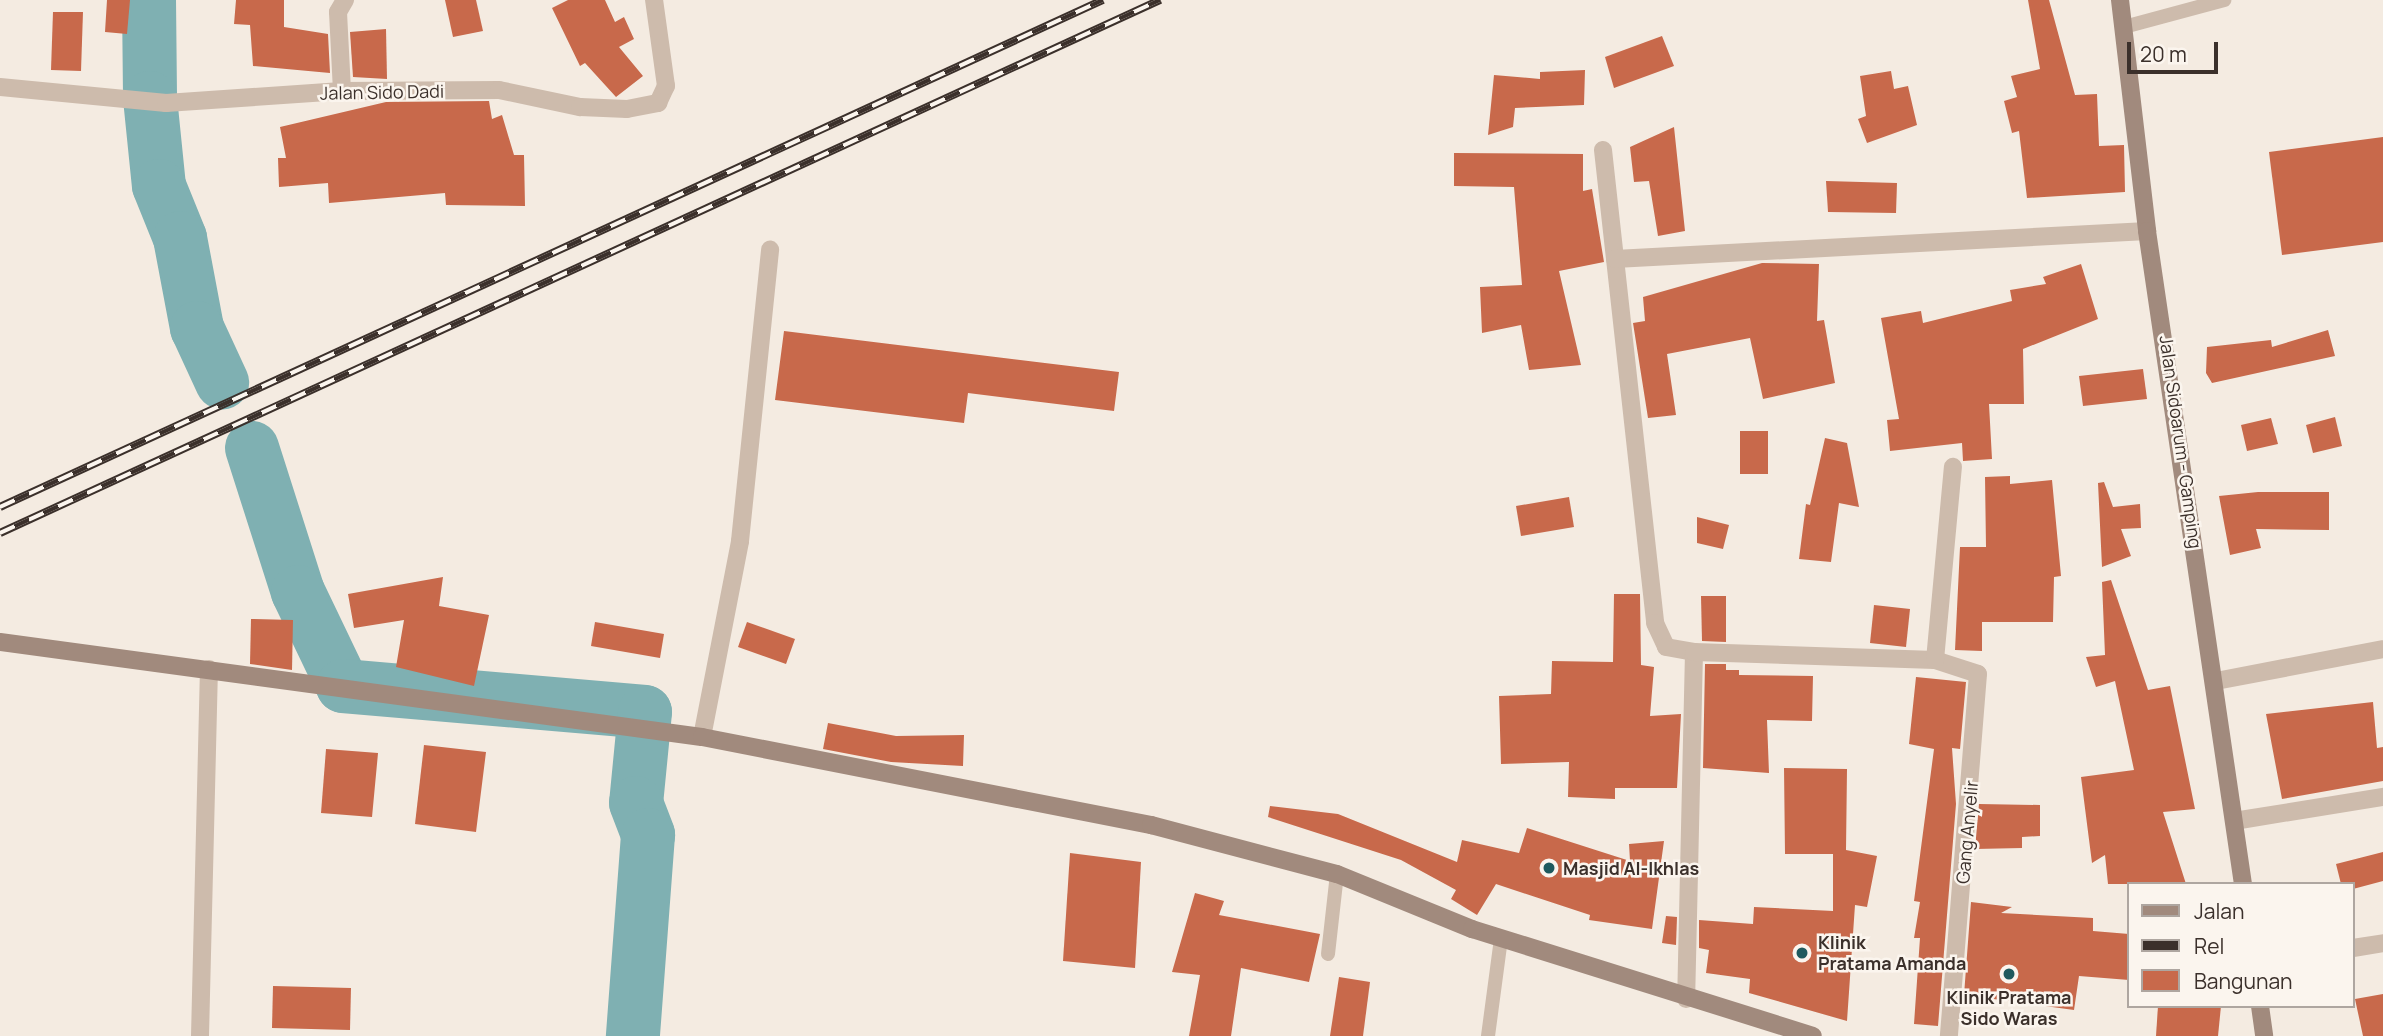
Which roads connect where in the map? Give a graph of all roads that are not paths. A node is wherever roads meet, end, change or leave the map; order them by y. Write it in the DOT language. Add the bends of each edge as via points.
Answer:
graph roads {
  1 [pos="345,0"];
  2 [pos="653,0"];
  3 [pos="2120,0"];
  4 [pos="2224,0"];
  5 [pos="2124,27"];
  6 [pos="0,87"];
  7 [pos="342,91"];
  8 [pos="1603,150"];
  9 [pos="2147,231"];
  10 [pos="770,250"];
  11 [pos="1615,259"];
  12 [pos="1953,467"];
  13 [pos="0,642"];
  14 [pos="2383,649"];
  15 [pos="1694,652"];
  16 [pos="1935,660"];
  17 [pos="209,669"];
  18 [pos="2216,681"];
  19 [pos="702,737"];
  20 [pos="2383,797"];
  21 [pos="2234,821"];
  22 [pos="1337,874"];
  23 [pos="2243,882"];
  24 [pos="1501,938"];
  25 [pos="2383,943"];
  26 [pos="2355,948"];
  27 [pos="1328,954"];
  28 [pos="1686,999"];
  29 [pos="2260,1008"];
  30 [pos="200,1036"];
  31 [pos="1488,1036"];
  32 [pos="1813,1036"];
  33 [pos="1949,1036"];
  34 [pos="2264,1036"];
  1 -- 7 [label="street" via="338,12"];
  2 -- 7 [label="street, Jalan Sido Dadi" via="666,61 666,86 658,103 627,109 580,107 499,90"];
  3 -- 5 [label="main road, Jalan Sidoarum - Gamping"];
  4 -- 5 [label="lane"];
  5 -- 9 [label="main road, Jalan Sidoarum - Gamping"];
  6 -- 7 [label="street, Jalan Sido Dadi" via="166,103"];
  8 -- 11 [label="street"];
  9 -- 11 [label="street"];
  9 -- 18 [label="main road, Jalan Sidoarum - Gamping"];
  10 -- 19 [label="street" via="740,541"];
  11 -- 15 [label="street, Gang Anyelir" via="1655,623 1666,647"];
  12 -- 16 [label="street"];
  13 -- 17 [label="main road"];
  14 -- 18 [label="street"];
  15 -- 16 [label="street, Gang Anyelir"];
  15 -- 28 [label="street"];
  16 -- 33 [label="street, Gang Anyelir" via="1973,669 1980,681"];
  17 -- 19 [label="main road"];
  17 -- 30 [label="street"];
  18 -- 21 [label="main road, Jalan Sidoarum - Gamping"];
  19 -- 22 [label="main road" via="1152,825"];
  20 -- 21 [label="street"];
  21 -- 23 [label="main road, Jalan Sidoarum - Gamping"];
  22 -- 24 [label="main road"];
  22 -- 27 [label="lane"];
  24 -- 28 [label="main road"];
  24 -- 31 [label="lane"];
  25 -- 26 [label="street"];
  28 -- 32 [label="main road"];
  29 -- 34 [label="main road"];
}
